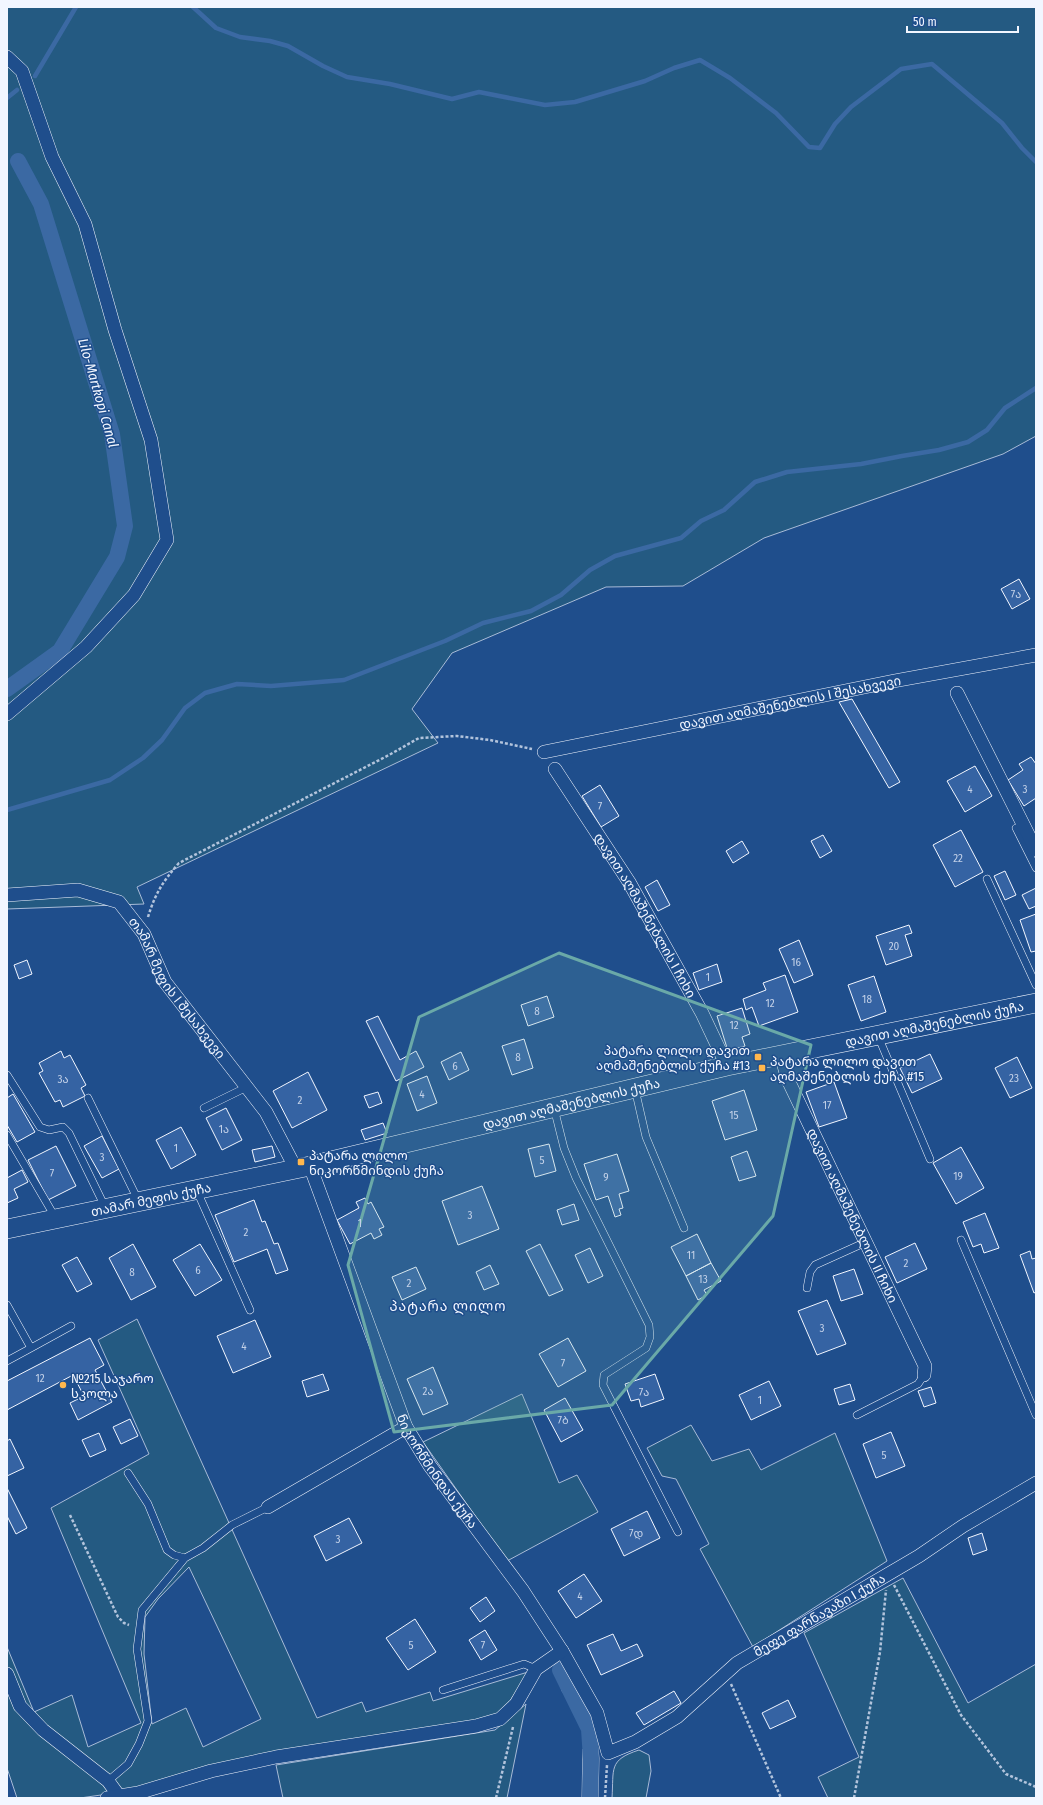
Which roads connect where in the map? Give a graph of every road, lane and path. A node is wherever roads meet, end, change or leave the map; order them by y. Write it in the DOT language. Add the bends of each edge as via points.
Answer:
graph roads {
  1 [pos="7,57"];
  2 [pos="1036,655"];
  3 [pos="958,693"];
  4 [pos="7,714"];
  5 [pos="544,752"];
  6 [pos="555,769"];
  7 [pos="1016,828"];
  8 [pos="1036,850"];
  9 [pos="1036,868"];
  10 [pos="987,879"];
  11 [pos="7,895"];
  12 [pos="144,934"];
  13 [pos="1036,985"];
  14 [pos="1036,1003"];
  15 [pos="878,1036"];
  16 [pos="781,1056"];
  17 [pos="727,1066"];
  18 [pos="7,1075"];
  19 [pos="247,1087"];
  20 [pos="635,1089"];
  21 [pos="88,1098"];
  22 [pos="204,1108"];
  23 [pos="554,1108"];
  24 [pos="7,1135"];
  25 [pos="930,1159"];
  26 [pos="303,1167"];
  27 [pos="196,1190"];
  28 [pos="139,1202"];
  29 [pos="106,1209"];
  30 [pos="56,1219"];
  31 [pos="684,1228"];
  32 [pos="7,1230"];
  33 [pos="961,1240"];
  34 [pos="866,1242"];
  35 [pos="807,1288"];
  36 [pos="7,1305"];
  37 [pos="250,1310"];
  38 [pos="71,1326"];
  39 [pos="31,1348"];
  40 [pos="7,1361"];
  41 [pos="924,1375"];
  42 [pos="858,1415"];
  43 [pos="1036,1415"];
  44 [pos="406,1427"];
  45 [pos="128,1472"];
  46 [pos="1036,1484"];
  47 [pos="268,1507"];
  48 [pos="70,1515"];
  49 [pos="678,1532"];
  50 [pos="185,1558"];
  51 [pos="888,1574"];
  52 [pos="140,1628"];
  53 [pos="562,1651"];
  54 [pos="536,1669"];
  55 [pos="726,1673"];
  56 [pos="7,1674"];
  57 [pos="443,1690"];
  58 [pos="520,1699"];
  59 [pos="608,1752"];
  60 [pos="108,1781"];
  61 [pos="1036,1787"];
  62 [pos="113,1797"];
  63 [pos="496,1798"];
  64 [pos="605,1798"];
  65 [pos="781,1798"];
  66 [pos="854,1798"];
  1 -- 4 [label="street" via="22,71 52,157 85,224 115,330 151,440 167,540 134,595 86,647"];
  2 -- 5 [label="street, დავით აღმაშენებლის I შესახვევი"];
  3 -- 8 [label="street"];
  5 -- 12 [label="path" via="490,740 457,736 419,738 179,863 164,880 153,900"];
  6 -- 17 [label="street, დავით აღმაშენებლის I ჩიხი" via="629,882 702,1013"];
  7 -- 9 [label="lane"];
  10 -- 13 [label="lane"];
  11 -- 12 [label="street, თამარ მეფის I შესახვევი" via="78,890 119,902"];
  12 -- 19 [label="street, თამარ მეფის I შესახვევი" via="165,982"];
  14 -- 15 [label="street, დავით აღმაშენებლის ქუჩა"];
  15 -- 16 [label="street, დავით აღმაშენებლის ქუჩა"];
  15 -- 25 [label="lane"];
  16 -- 17 [label="street, დავით აღმაშენებლის ქუჩა"];
  16 -- 34 [label="street, დავით აღმაშენებლის II ჩიხი" via="788,1080"];
  17 -- 20 [label="street, დავით აღმაშენებლის ქუჩა"];
  18 -- 29 [label="lane" via="40,1127 49,1130 63,1127 69,1133"];
  19 -- 22 [label="lane"];
  19 -- 26 [label="street, თამარ მეფის I შესახვევი"];
  20 -- 23 [label="street, დავით აღმაშენებლის ქუჩა"];
  20 -- 31 [label="lane" via="646,1137"];
  21 -- 28 [label="lane"];
  23 -- 26 [label="street, დავით აღმაშენებლის ქუჩა"];
  23 -- 49 [label="lane" via="564,1148 576,1178 649,1325 650,1337 646,1348 604,1375 604,1385"];
  24 -- 30 [label="lane"];
  26 -- 27 [label="street, თამარ მეფის ქუჩა"];
  26 -- 44 [label="street, ნიკორწმინდას ქუჩა"];
  27 -- 28 [label="street, თამარ მეფის ქუჩა"];
  27 -- 37 [label="lane"];
  28 -- 29 [label="street, თამარ მეფის ქუჩა"];
  29 -- 30 [label="street, თამარ მეფის ქუჩა"];
  30 -- 32 [label="street, თამარ მეფის ქუჩა"];
  33 -- 43 [label="lane"];
  34 -- 35 [label="lane" via="815,1265 810,1272"];
  34 -- 41 [label="street, დავით აღმაშენებლის II ჩიხი" via="925,1366"];
  36 -- 39 [label="lane"];
  38 -- 39 [label="lane"];
  39 -- 40 [label="lane"];
  41 -- 42 [label="lane" via="918,1384"];
  44 -- 47 [label="street"];
  44 -- 53 [label="street, ნიკორწმინდას ქუჩა" via="430,1466 523,1591"];
  45 -- 50 [label="lane" via="148,1504 167,1550"];
  46 -- 51 [label="street, მეფე ფარნავაზი I ქუჩა" via="963,1526"];
  47 -- 50 [label="lane" via="232,1525 203,1548"];
  48 -- 52 [label="path" via="118,1617 124,1623"];
  50 -- 52 [label="lane" via="142,1610"];
  51 -- 55 [label="street, მეფე ფარნავაზი I ქუჩა" via="737,1663"];
  51 -- 61 [label="path" via="961,1716 1006,1774"];
  51 -- 66 [label="path" via="880,1652"];
  52 -- 60 [label="lane" via="137,1649 148,1721 128,1764"];
  53 -- 54 [label="street"];
  53 -- 59 [label="street, ნიკორწმინდას ქუჩა" via="597,1713"];
  54 -- 57 [label="lane" via="524,1664"];
  54 -- 58 [label="street"];
  55 -- 59 [label="street, მეფე ფარნავაზი I ქუჩა" via="677,1717 635,1742"];
  55 -- 65 [label="path"];
  56 -- 60 [label="street" via="20,1706 43,1730"];
  58 -- 62 [label="street" via="500,1718 476,1726 276,1757 211,1771 138,1794"];
  58 -- 63 [label="path"];
  59 -- 64 [label="path"];
  60 -- 62 [label="street"];
}
